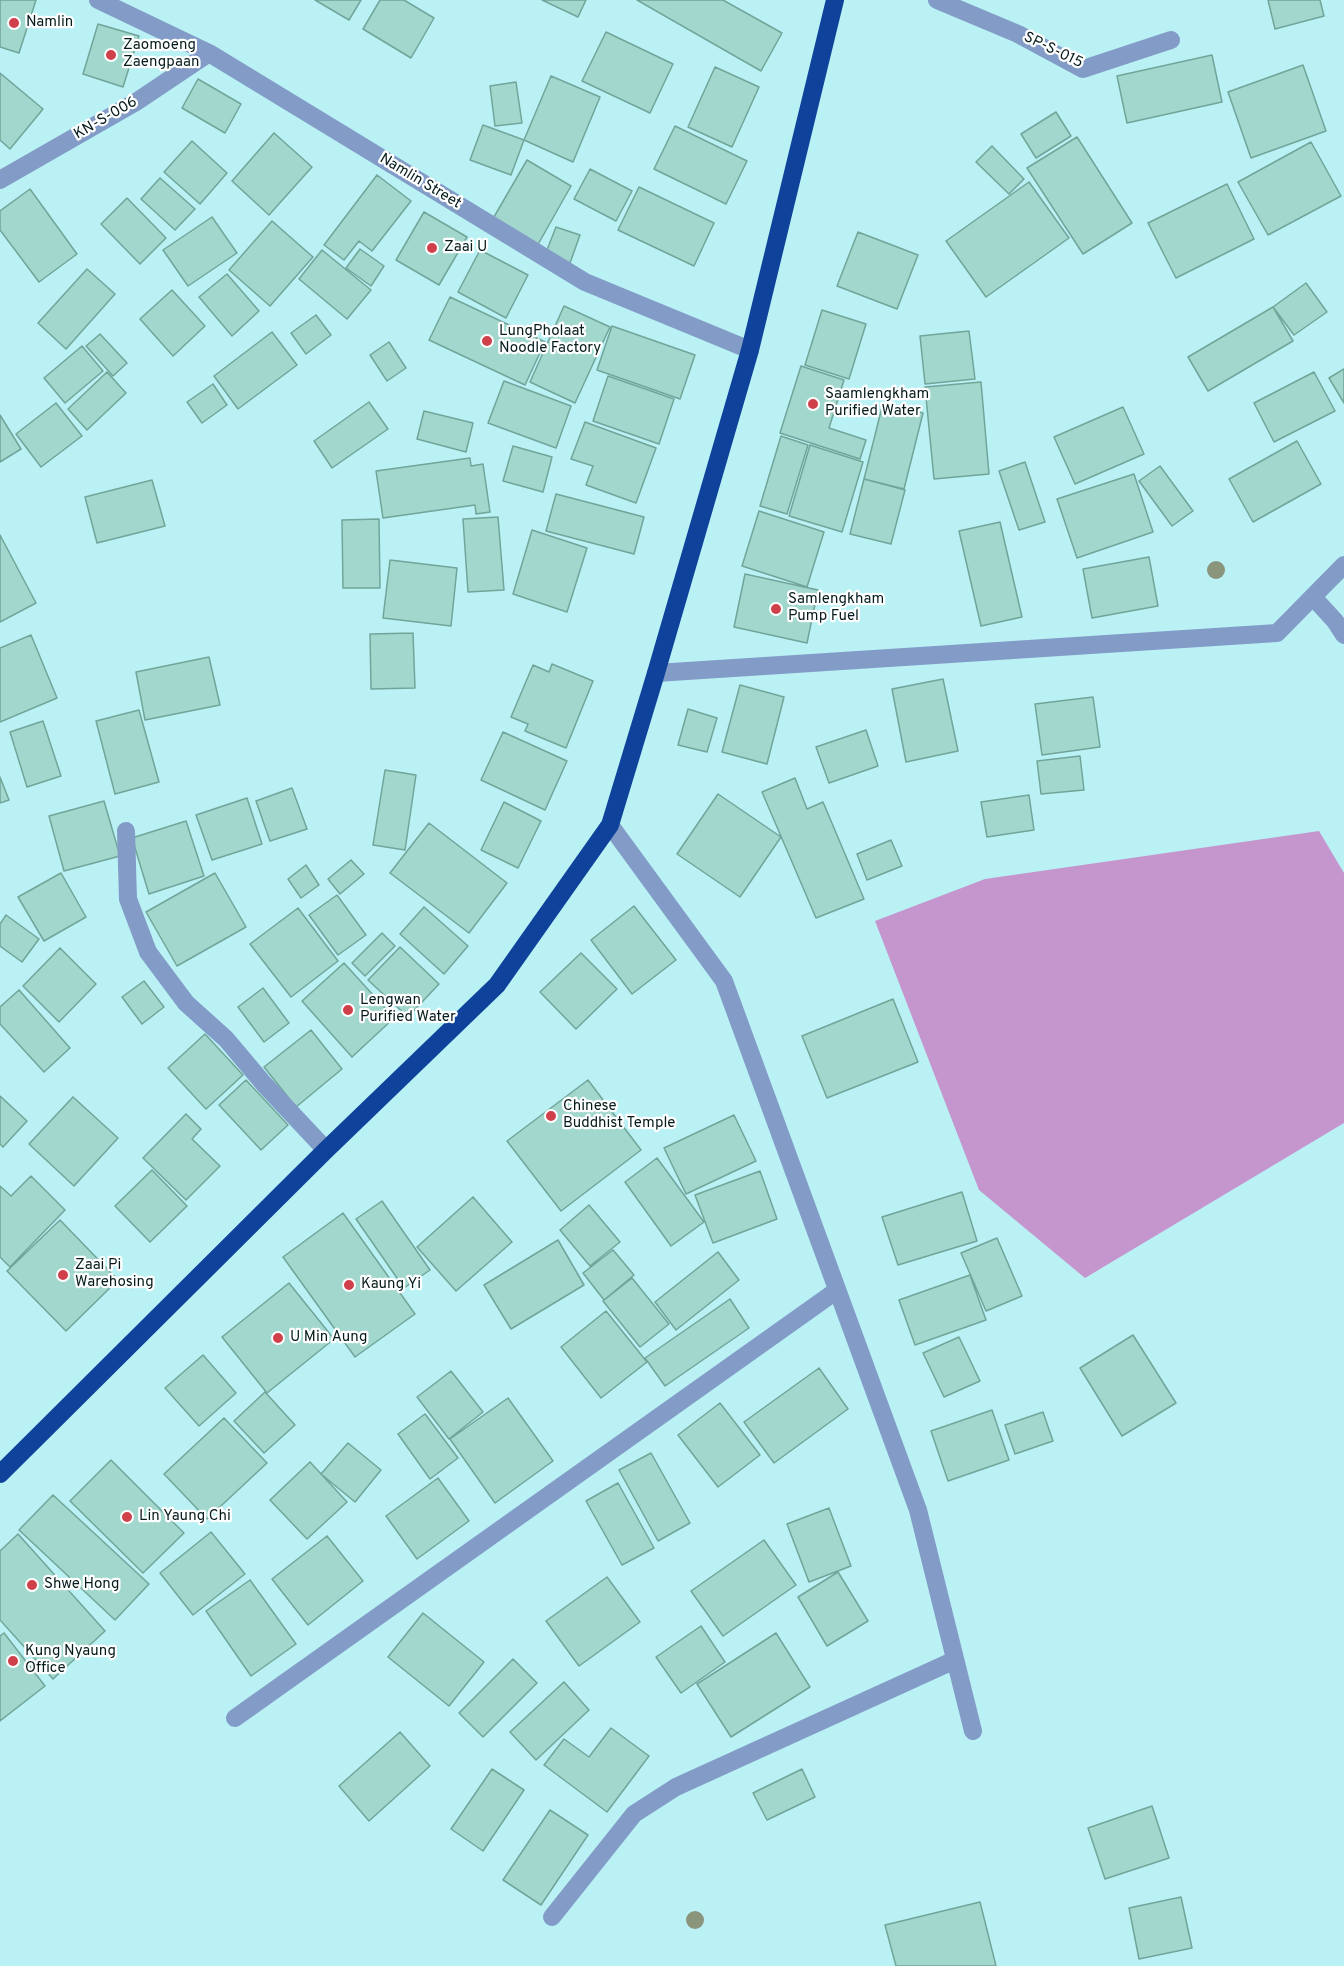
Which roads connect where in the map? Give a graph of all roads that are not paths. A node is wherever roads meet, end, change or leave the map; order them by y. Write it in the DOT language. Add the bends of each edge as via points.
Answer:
graph roads {
  1 [pos="98,0"];
  2 [pos="835,0"];
  3 [pos="937,0"];
  4 [pos="1171,40"];
  5 [pos="208,53"];
  6 [pos="0,180"];
  7 [pos="750,350"];
  8 [pos="1344,565"];
  9 [pos="1313,597"];
  10 [pos="1344,635"];
  11 [pos="656,673"];
  12 [pos="610,825"];
  13 [pos="126,831"];
  14 [pos="326,1150"];
  15 [pos="836,1291"];
  16 [pos="0,1474"];
  17 [pos="955,1660"];
  18 [pos="235,1718"];
  19 [pos="973,1731"];
  20 [pos="552,1917"];
  1 -- 5 [label="street, Namlin Street"];
  2 -- 7 [label="highway"];
  3 -- 4 [label="street, SP-S-015" via="1018,34 1083,69"];
  5 -- 6 [label="street, KN-S-006" via="136,102"];
  5 -- 7 [label="street, Namlin Street" via="585,282"];
  7 -- 11 [label="highway"];
  8 -- 9 [label="street"];
  9 -- 10 [label="street"];
  9 -- 11 [label="street" via="1277,633"];
  11 -- 12 [label="highway"];
  12 -- 14 [label="highway" via="496,985"];
  12 -- 15 [label="street" via="724,981"];
  13 -- 14 [label="street" via="128,899 148,952 186,1003 226,1039"];
  14 -- 16 [label="highway"];
  15 -- 17 [label="street" via="918,1510"];
  15 -- 18 [label="street"];
  17 -- 19 [label="street"];
  17 -- 20 [label="street" via="676,1787 634,1814"];
}
